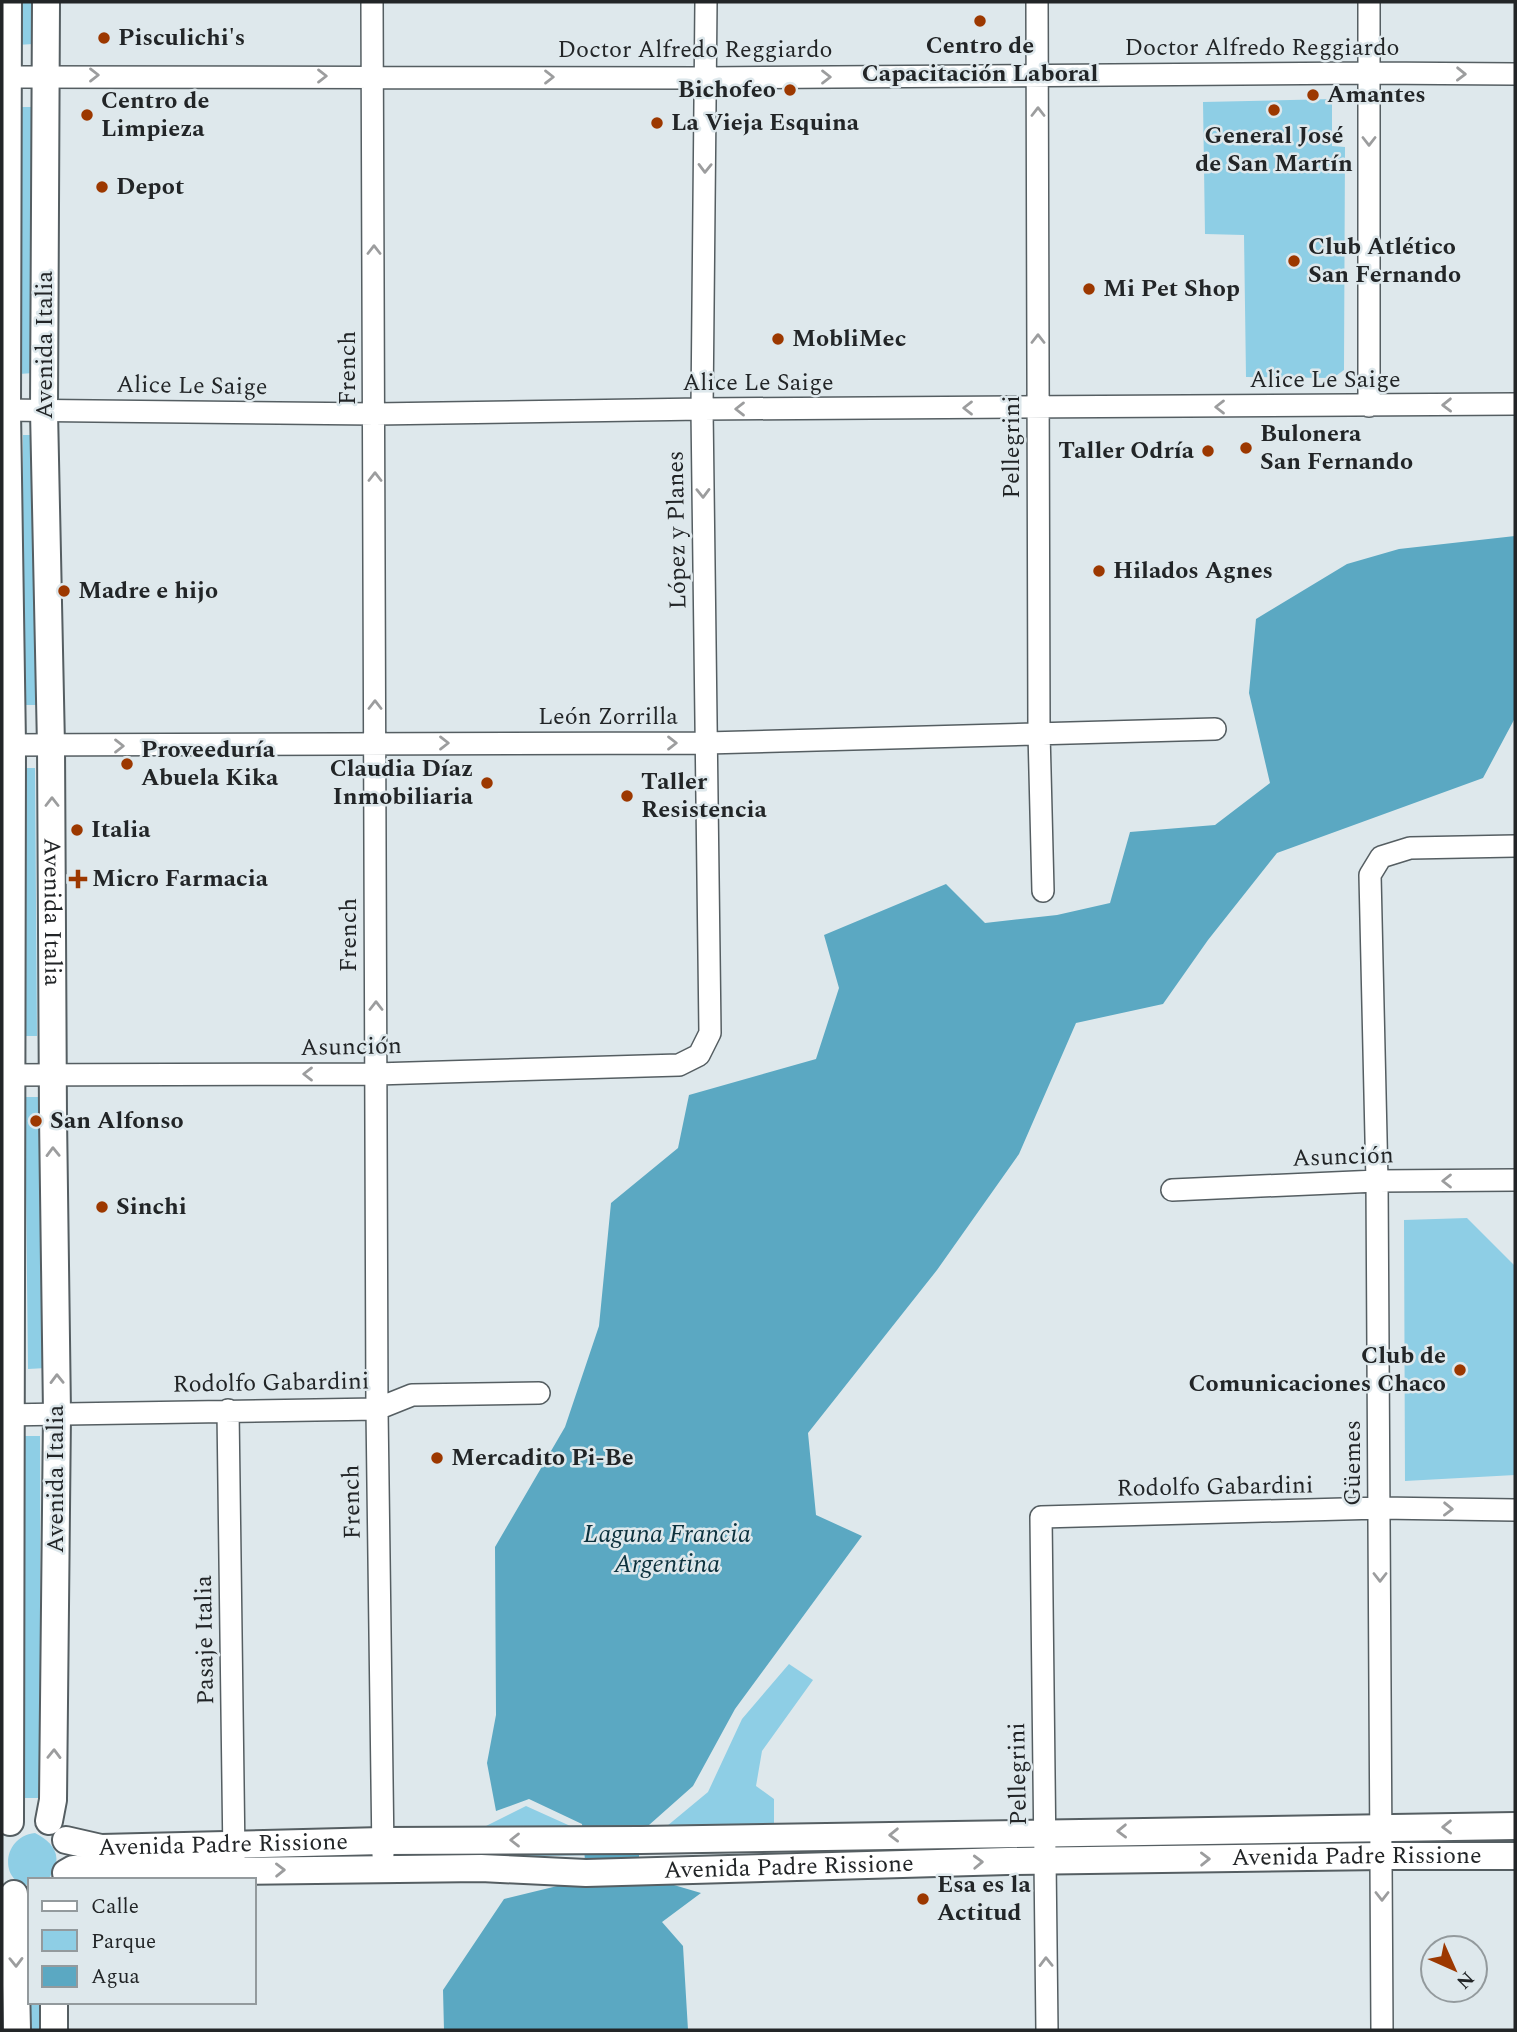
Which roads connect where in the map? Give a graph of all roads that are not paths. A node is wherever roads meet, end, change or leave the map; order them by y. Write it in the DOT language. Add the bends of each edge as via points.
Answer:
graph roads {
  1 [pos="8,2"];
  2 [pos="46,2"];
  3 [pos="372,2"];
  4 [pos="706,2"];
  5 [pos="1037,2"];
  6 [pos="1369,2"];
  7 [pos="1369,73"];
  8 [pos="48,75"];
  9 [pos="1038,75"];
  10 [pos="1515,75"];
  11 [pos="373,76"];
  12 [pos="5,77"];
  13 [pos="707,78"];
  14 [pos="1515,404"];
  15 [pos="1369,406"];
  16 [pos="1038,408"];
  17 [pos="702,409"];
  18 [pos="4,410"];
  19 [pos="44,411"];
  20 [pos="375,414"];
  21 [pos="1214,729"];
  22 [pos="1039,732"];
  23 [pos="706,743"];
  24 [pos="375,744"];
  25 [pos="7,745"];
  26 [pos="51,746"];
  27 [pos="1515,846"];
  28 [pos="1043,891"];
  29 [pos="699,1055"];
  30 [pos="376,1074"];
  31 [pos="6,1075"];
  32 [pos="54,1075"];
  33 [pos="1515,1180"];
  34 [pos="1377,1181"];
  35 [pos="1172,1189"];
  36 [pos="538,1393"];
  37 [pos="377,1409"];
  38 [pos="228,1410"];
  39 [pos="57,1413"];
  40 [pos="6,1415"];
  41 [pos="1380,1508"];
  42 [pos="1515,1510"];
  43 [pos="1041,1517"];
  44 [pos="6,1826"];
  45 [pos="1515,1826"];
  46 [pos="1381,1828"];
  47 [pos="57,1831"];
  48 [pos="1045,1832"];
  49 [pos="382,1841"];
  50 [pos="1383,1856"];
  51 [pos="1515,1856"];
  52 [pos="234,1858"];
  53 [pos="1044,1862"];
  54 [pos="383,1868"];
  55 [pos="64,1876"];
  56 [pos="15,1892"];
  57 [pos="54,2004"];
  58 [pos="17,2030"];
  59 [pos="54,2030"];
  60 [pos="1047,2030"];
  61 [pos="1382,2030"];
  1 -- 12 [label="main road, Avenida Italia"];
  2 -- 8 [label="main road, Avenida Italia"];
  3 -- 11 [label="street, French"];
  4 -- 13 [label="street, López y Planes"];
  5 -- 9 [label="street, Pellegrini"];
  6 -- 7 [label="street"];
  7 -- 9 [label="street, Doctor Alfredo Reggiardo"];
  7 -- 10 [label="street, Doctor Alfredo Reggiardo, one-way"];
  7 -- 15 [label="street, one-way"];
  8 -- 11 [label="street, Doctor Alfredo Reggiardo, one-way"];
  8 -- 12 [label="street, Doctor Alfredo Reggiardo"];
  8 -- 19 [label="main road, Avenida Italia"];
  13 -- 9 [label="street, Doctor Alfredo Reggiardo, one-way"];
  16 -- 9 [label="street, Pellegrini, one-way"];
  11 -- 13 [label="street, Doctor Alfredo Reggiardo, one-way"];
  20 -- 11 [label="street, French, one-way"];
  12 -- 18 [label="main road, Avenida Italia"];
  13 -- 17 [label="street, López y Planes, one-way"];
  14 -- 15 [label="street, Alice Le Saige, one-way"];
  15 -- 16 [label="street, Alice Le Saige, one-way"];
  16 -- 17 [label="street, Alice Le Saige, one-way"];
  16 -- 22 [label="street, Pellegrini"];
  17 -- 20 [label="street, Alice Le Saige"];
  17 -- 23 [label="street, López y Planes, one-way"];
  18 -- 19 [label="street, Alice Le Saige"];
  18 -- 25 [label="main road, Avenida Italia"];
  19 -- 20 [label="street, Alice Le Saige"];
  19 -- 26 [label="main road, Avenida Italia"];
  24 -- 20 [label="street, French, one-way"];
  21 -- 22 [label="street, León Zorrilla"];
  22 -- 23 [label="street, León Zorrilla"];
  22 -- 28 [label="street, Pellegrini"];
  24 -- 23 [label="street, León Zorrilla, one-way"];
  23 -- 29 [label="street, López y Planes" via="710,1034"];
  26 -- 24 [label="street, León Zorrilla, one-way"];
  30 -- 24 [label="street, French, one-way"];
  25 -- 26 [label="street, León Zorrilla"];
  25 -- 31 [label="main road, Avenida Italia"];
  32 -- 26 [label="main road, Avenida Italia, one-way"];
  27 -- 34 [label="street, Güemes" via="1410,848 1381,857 1370,876"];
  29 -- 30 [label="street, Asunción" via="679,1065"];
  30 -- 32 [label="street, Asunción, one-way"];
  30 -- 37 [label="street, French"];
  31 -- 32 [label="street, Asunción"];
  31 -- 40 [label="main road, Avenida Italia"];
  39 -- 32 [label="main road, Avenida Italia, one-way"];
  33 -- 34 [label="street, Asunción, one-way"];
  34 -- 35 [label="street, Asunción"];
  34 -- 41 [label="street, Güemes"];
  36 -- 37 [label="street, Rodolfo Gabardini" via="412,1395"];
  37 -- 38 [label="street, Rodolfo Gabardini"];
  37 -- 49 [label="street, French"];
  38 -- 39 [label="street, Rodolfo Gabardini"];
  38 -- 52 [label="street, Pasaje Italia"];
  39 -- 40 [label="street, Rodolfo Gabardini"];
  47 -- 39 [label="main road, Avenida Italia, one-way" via="53,1800"];
  40 -- 44 [label="main road, Avenida Italia"];
  41 -- 42 [label="street, Rodolfo Gabardini, one-way"];
  41 -- 43 [label="street, Rodolfo Gabardini"];
  41 -- 46 [label="street, Güemes, one-way"];
  43 -- 48 [label="street, Pellegrini"];
  44 -- 47 [label="main road, Avenida Padre Rissione" via="29,1817"];
  45 -- 46 [label="main road, Avenida Padre Rissione, one-way"];
  46 -- 48 [label="main road, Avenida Padre Rissione, one-way"];
  46 -- 50 [label="street, Güemes"];
  47 -- 52 [label="main road, Avenida Padre Rissione" via="101,1849"];
  47 -- 55 [label="main road, Avenida Italia" via="69,1859"];
  48 -- 49 [label="main road, Avenida Padre Rissione, one-way"];
  48 -- 53 [label="street, Pellegrini"];
  49 -- 52 [label="main road, Avenida Padre Rissione"];
  49 -- 54 [label="street, French"];
  50 -- 51 [label="main road, Avenida Padre Rissione"];
  53 -- 50 [label="main road, Avenida Padre Rissione, one-way"];
  50 -- 61 [label="street, Güemes, one-way"];
  52 -- 54 [label="main road, Avenida Padre Rissione, one-way"];
  52 -- 55 [label="main road, Avenida Padre Rissione" via="73,1869"];
  54 -- 53 [label="main road, Avenida Padre Rissione, one-way" via="586,1873"];
  60 -- 53 [label="street, Pellegrini, one-way"];
  56 -- 58 [label="main road, one-way"];
  57 -- 59 [label="main road"];
}
